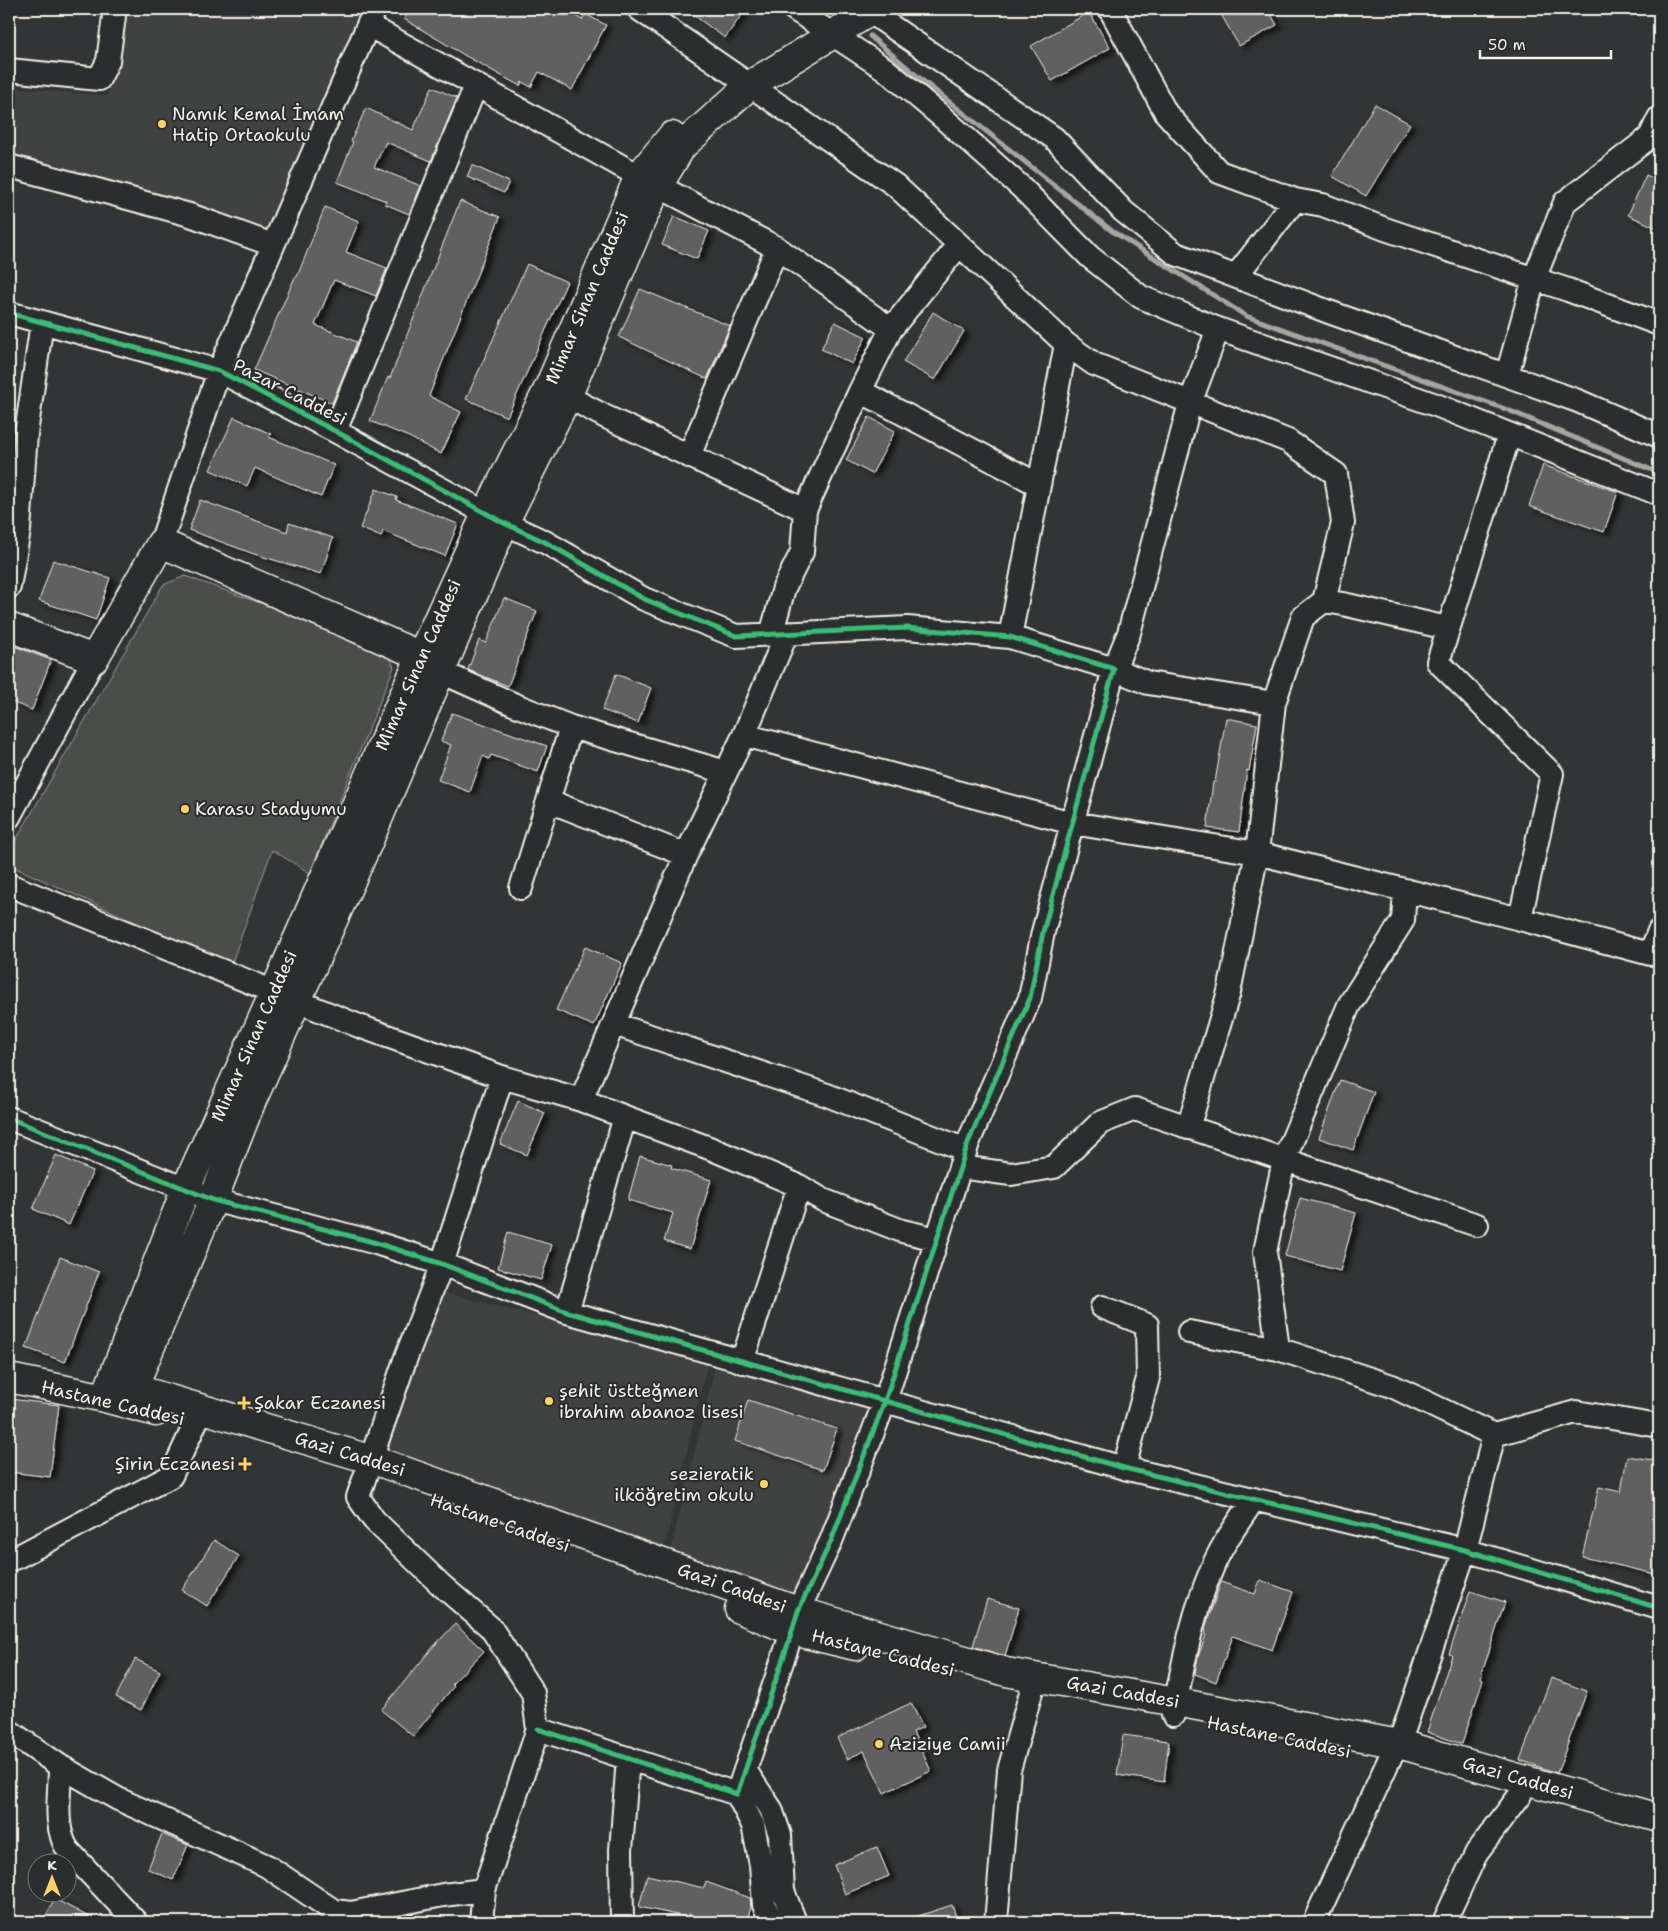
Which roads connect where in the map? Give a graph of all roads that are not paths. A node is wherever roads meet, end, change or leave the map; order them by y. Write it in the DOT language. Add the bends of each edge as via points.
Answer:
graph roads {
  1 [pos="115,9"];
  2 [pos="640,9"];
  3 [pos="1110,9"];
  4 [pos="870,10"];
  5 [pos="371,17"];
  6 [pos="819,19"];
  7 [pos="9,70"];
  8 [pos="745,81"];
  9 [pos="476,85"];
  10 [pos="1659,118"];
  11 [pos="9,166"];
  12 [pos="648,181"];
  13 [pos="1296,200"];
  14 [pos="959,245"];
  15 [pos="272,246"];
  16 [pos="777,248"];
  17 [pos="1236,276"];
  18 [pos="1534,279"];
  19 [pos="9,313"];
  20 [pos="42,322"];
  21 [pos="1659,324"];
  22 [pos="891,328"];
  23 [pos="1218,328"];
  24 [pos="1066,344"];
  25 [pos="218,371"];
  26 [pos="1507,375"];
  27 [pos="860,391"];
  28 [pos="558,392"];
  29 [pos="1190,403"];
  30 [pos="335,430"];
  31 [pos="18,432"];
  32 [pos="1509,435"];
  33 [pos="1659,436"];
  34 [pos="689,456"];
  35 [pos="1039,485"];
  36 [pos="1659,494"];
  37 [pos="15,505"];
  38 [pos="805,510"];
  39 [pos="495,518"];
  40 [pos="161,543"];
  41 [pos="9,587"];
  42 [pos="1324,601"];
  43 [pos="9,627"];
  44 [pos="1447,628"];
  45 [pos="778,635"];
  46 [pos="1010,637"];
  47 [pos="94,659"];
  48 [pos="431,664"];
  49 [pos="1114,669"];
  50 [pos="1274,703"];
  51 [pos="571,727"];
  52 [pos="744,735"];
  53 [pos="726,772"];
  54 [pos="548,801"];
  55 [pos="9,817"];
  56 [pos="1072,823"];
  57 [pos="1257,853"];
  58 [pos="686,855"];
  59 [pos="9,884"];
  60 [pos="521,888"];
  61 [pos="1405,890"];
  62 [pos="1520,919"];
  63 [pos="1659,930"];
  64 [pos="285,998"];
  65 [pos="614,1024"];
  66 [pos="502,1077"];
  67 [pos="580,1100"];
  68 [pos="625,1117"];
  69 [pos="9,1118"];
  70 [pos="1188,1128"];
  71 [pos="963,1159"];
  72 [pos="1284,1160"];
  73 [pos="799,1186"];
  74 [pos="186,1188"];
  75 [pos="213,1200"];
  76 [pos="1477,1225"];
  77 [pos="937,1239"];
  78 [pos="442,1264"];
  79 [pos="1102,1307"];
  80 [pos="567,1312"];
  81 [pos="1189,1332"];
  82 [pos="1278,1349"];
  83 [pos="742,1362"];
  84 [pos="9,1378"];
  85 [pos="132,1388"];
  86 [pos="105,1398"];
  87 [pos="885,1401"];
  88 [pos="199,1416"];
  89 [pos="1659,1426"];
  90 [pos="1494,1435"];
  91 [pos="367,1468"];
  92 [pos="1124,1468"];
  93 [pos="1254,1499"];
  94 [pos="1465,1550"];
  95 [pos="9,1560"];
  96 [pos="1659,1608"];
  97 [pos="795,1621"];
  98 [pos="1032,1689"];
  99 [pos="1174,1708"];
  100 [pos="538,1729"];
  101 [pos="9,1731"];
  102 [pos="1394,1752"];
  103 [pos="628,1758"];
  104 [pos="60,1766"];
  105 [pos="745,1770"];
  106 [pos="737,1794"];
  107 [pos="1520,1795"];
  108 [pos="1659,1818"];
  109 [pos="1659,1833"];
  110 [pos="484,1890"];
  111 [pos="331,1916"];
  112 [pos="136,1922"];
  113 [pos="481,1922"];
  114 [pos="622,1922"];
  115 [pos="772,1922"];
  116 [pos="795,1922"];
  117 [pos="996,1922"];
  118 [pos="1314,1922"];
  119 [pos="1444,1922"];
  1 -- 7 [label="street" via="108,61 99,79"];
  2 -- 8 [label="street"];
  3 -- 13 [label="street" via="1166,113 1218,172"];
  4 -- 6 [label="main road, Mimar Sinan Caddesi"];
  4 -- 17 [label="street" via="1054,138 1124,211 1176,254"];
  5 -- 9 [label="street"];
  5 -- 15 [label="street"];
  6 -- 8 [label="main road, Mimar Sinan Caddesi" via="756,62"];
  6 -- 23 [label="street" via="941,116 1021,187 1090,256 1141,297"];
  8 -- 12 [label="main road, Mimar Sinan Caddesi" via="666,141"];
  8 -- 14 [label="street" via="895,185"];
  9 -- 12 [label="street"];
  9 -- 30 [label="street"];
  10 -- 18 [label="street" via="1650,137 1565,202"];
  11 -- 15 [label="street" via="190,215"];
  12 -- 16 [label="street"];
  12 -- 28 [label="main road, Mimar Sinan Caddesi"];
  13 -- 17 [label="street"];
  13 -- 18 [label="street" via="1323,205"];
  14 -- 22 [label="street"];
  14 -- 24 [label="street"];
  15 -- 25 [label="street"];
  16 -- 22 [label="street"];
  16 -- 34 [label="street"];
  17 -- 26 [label="street"];
  18 -- 21 [label="street"];
  18 -- 26 [label="street"];
  19 -- 20 [label="street, Pazar Caddesi"];
  20 -- 25 [label="street, Pazar Caddesi"];
  20 -- 31 [label="street"];
  22 -- 27 [label="street"];
  23 -- 29 [label="street"];
  23 -- 32 [label="street" via="1436,405"];
  24 -- 29 [label="street" via="1094,364"];
  24 -- 35 [label="street"];
  25 -- 30 [label="street, Pazar Caddesi"];
  25 -- 40 [label="street"];
  26 -- 33 [label="street"];
  27 -- 35 [label="street"];
  27 -- 38 [label="street"];
  28 -- 34 [label="street"];
  28 -- 39 [label="main road, Mimar Sinan Caddesi"];
  29 -- 42 [label="street" via="1288,441 1336,474 1343,524"];
  29 -- 49 [label="street" via="1129,633"];
  30 -- 39 [label="street, Pazar Caddesi"];
  31 -- 37 [label="street"];
  32 -- 36 [label="street"];
  32 -- 44 [label="street"];
  34 -- 38 [label="street"];
  35 -- 46 [label="street"];
  37 -- 41 [label="street" via="19,530"];
  38 -- 45 [label="street" via="802,552 784,588"];
  39 -- 45 [label="street, Pazar Caddesi" via="545,542 644,599 736,636"];
  39 -- 48 [label="main road, Mimar Sinan Caddesi"];
  40 -- 47 [label="main road"];
  40 -- 48 [label="main road"];
  42 -- 44 [label="street"];
  42 -- 50 [label="street" via="1303,617"];
  43 -- 47 [label="main road"];
  44 -- 62 [label="street" via="1438,662 1552,774"];
  45 -- 46 [label="street, Pazar Caddesi" via="907,628"];
  45 -- 52 [label="street"];
  46 -- 49 [label="street, Pazar Caddesi"];
  47 -- 55 [label="street"];
  48 -- 51 [label="street"];
  48 -- 64 [label="main road, Mimar Sinan Caddesi"];
  49 -- 50 [label="street, Pazar Caddesi" via="1148,683"];
  49 -- 56 [label="street"];
  50 -- 57 [label="street"];
  51 -- 53 [label="street"];
  51 -- 54 [label="street"];
  52 -- 53 [label="street"];
  52 -- 56 [label="street"];
  53 -- 58 [label="street"];
  54 -- 58 [label="street"];
  54 -- 60 [label="street"];
  56 -- 57 [label="street"];
  56 -- 71 [label="street" via="1043,932 1030,998"];
  57 -- 61 [label="street"];
  57 -- 70 [label="street" via="1229,992"];
  58 -- 65 [label="street"];
  59 -- 64 [label="street"];
  61 -- 62 [label="street"];
  61 -- 72 [label="street" via="1403,920 1349,1005"];
  62 -- 63 [label="street" via="1650,954"];
  64 -- 66 [label="street"];
  64 -- 74 [label="main road, Mimar Sinan Caddesi"];
  64 -- 75 [label="main road, Mimar Sinan Caddesi" via="250,1104"];
  65 -- 67 [label="street"];
  65 -- 71 [label="street" via="827,1095"];
  66 -- 67 [label="street"];
  66 -- 78 [label="street"];
  67 -- 68 [label="street"];
  68 -- 73 [label="street"];
  68 -- 80 [label="street"];
  69 -- 74 [label="street"];
  70 -- 71 [label="street" via="1135,1110 1100,1123 1054,1167 1012,1174"];
  70 -- 72 [label="street"];
  71 -- 77 [label="street"];
  72 -- 76 [label="street"];
  72 -- 82 [label="street" via="1265,1252"];
  73 -- 77 [label="street" via="823,1200 902,1231"];
  73 -- 83 [label="street"];
  74 -- 75 [label="street"];
  74 -- 86 [label="main road, Mimar Sinan Caddesi"];
  75 -- 78 [label="street" via="373,1242"];
  75 -- 85 [label="main road"];
  77 -- 87 [label="street"];
  78 -- 80 [label="street"];
  78 -- 91 [label="street"];
  79 -- 92 [label="street" via="1147,1325 1148,1378"];
  80 -- 83 [label="street"];
  81 -- 82 [label="street"];
  82 -- 90 [label="street" via="1392,1386"];
  83 -- 87 [label="street"];
  84 -- 86 [label="main road, Hastane Caddesi"];
  85 -- 86 [label="main road"];
  85 -- 88 [label="main road"];
  86 -- 88 [label="main road, Hastane Caddesi"];
  87 -- 92 [label="street"];
  87 -- 97 [label="street"];
  88 -- 91 [label="main road, Hastane Caddesi"];
  88 -- 95 [label="street" via="171,1476"];
  89 -- 90 [label="street" via="1576,1412"];
  90 -- 94 [label="street"];
  91 -- 97 [label="main road, Hastane Caddesi" via="699,1592"];
  91 -- 100 [label="street" via="358,1497 374,1520 491,1628 533,1693"];
  92 -- 93 [label="street"];
  93 -- 94 [label="street"];
  93 -- 99 [label="street" via="1211,1569 1193,1619"];
  94 -- 96 [label="street"];
  94 -- 102 [label="street"];
  97 -- 98 [label="main road, Hastane Caddesi"];
  97 -- 99 [label="main road, Gazi Caddesi"];
  97 -- 105 [label="street"];
  98 -- 99 [label="main road, Hastane Caddesi"];
  98 -- 117 [label="street" via="1009,1770"];
  99 -- 102 [label="main road, Hastane Caddesi"];
  100 -- 103 [label="street"];
  100 -- 110 [label="street"];
  101 -- 104 [label="street"];
  102 -- 107 [label="main road, Hastane Caddesi"];
  102 -- 108 [label="main road, Gazi Caddesi"];
  102 -- 118 [label="street"];
  103 -- 106 [label="street"];
  103 -- 114 [label="street" via="621,1850"];
  104 -- 111 [label="street" via="118,1799 267,1866"];
  104 -- 112 [label="street" via="59,1826 62,1840"];
  105 -- 106 [label="street"];
  105 -- 116 [label="street" via="771,1809 780,1835 783,1891"];
  106 -- 115 [label="street" via="753,1825 764,1905"];
  107 -- 109 [label="main road, Hastane Caddesi"];
  107 -- 119 [label="street" via="1477,1852"];
  110 -- 111 [label="street"];
  110 -- 113 [label="street"];
}
